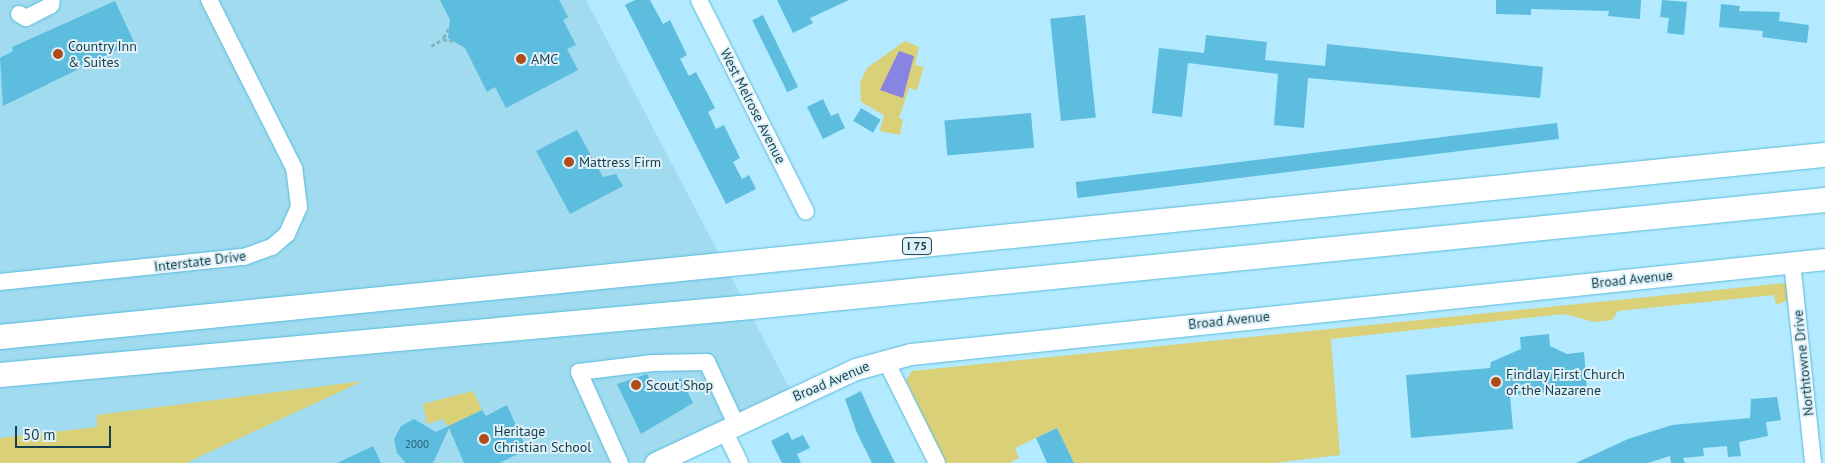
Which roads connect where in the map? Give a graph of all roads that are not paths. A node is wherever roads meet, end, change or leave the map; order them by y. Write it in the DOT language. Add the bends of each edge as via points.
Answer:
graph roads {
  1 [pos="52,0"];
  2 [pos="209,0"];
  3 [pos="699,0"];
  4 [pos="18,14"];
  5 [pos="1825,154"];
  6 [pos="1825,200"];
  7 [pos="806,212"];
  8 [pos="1825,259"];
  9 [pos="1792,262"];
  10 [pos="0,282"];
  11 [pos="0,337"];
  12 [pos="885,359"];
  13 [pos="67,366"];
  14 [pos="0,375"];
  15 [pos="0,379"];
  16 [pos="730,427"];
  17 [pos="620,463"];
  18 [pos="655,463"];
  19 [pos="740,463"];
  20 [pos="937,463"];
  21 [pos="1813,463"];
  1 -- 4 [label="street" via="51,5 26,18"];
  2 -- 10 [label="street, Interstate Drive" via="294,168 299,207 287,234 272,247 244,257"];
  3 -- 7 [label="street, West Melrose Avenue"];
  5 -- 11 [label="highway, I 75"];
  6 -- 13 [label="highway" via="750,308"];
  8 -- 9 [label="main road, Broad Avenue"];
  9 -- 12 [label="main road, Broad Avenue"];
  9 -- 21 [label="street, Northtowne Drive"];
  12 -- 16 [label="main road, Broad Avenue"];
  12 -- 20 [label="street"];
  13 -- 14 [label="highway"];
  13 -- 15 [label="highway"];
  16 -- 17 [label="street" via="707,362 652,363 579,372"];
  16 -- 18 [label="main road, Broad Avenue"];
  16 -- 19 [label="street"];
}
